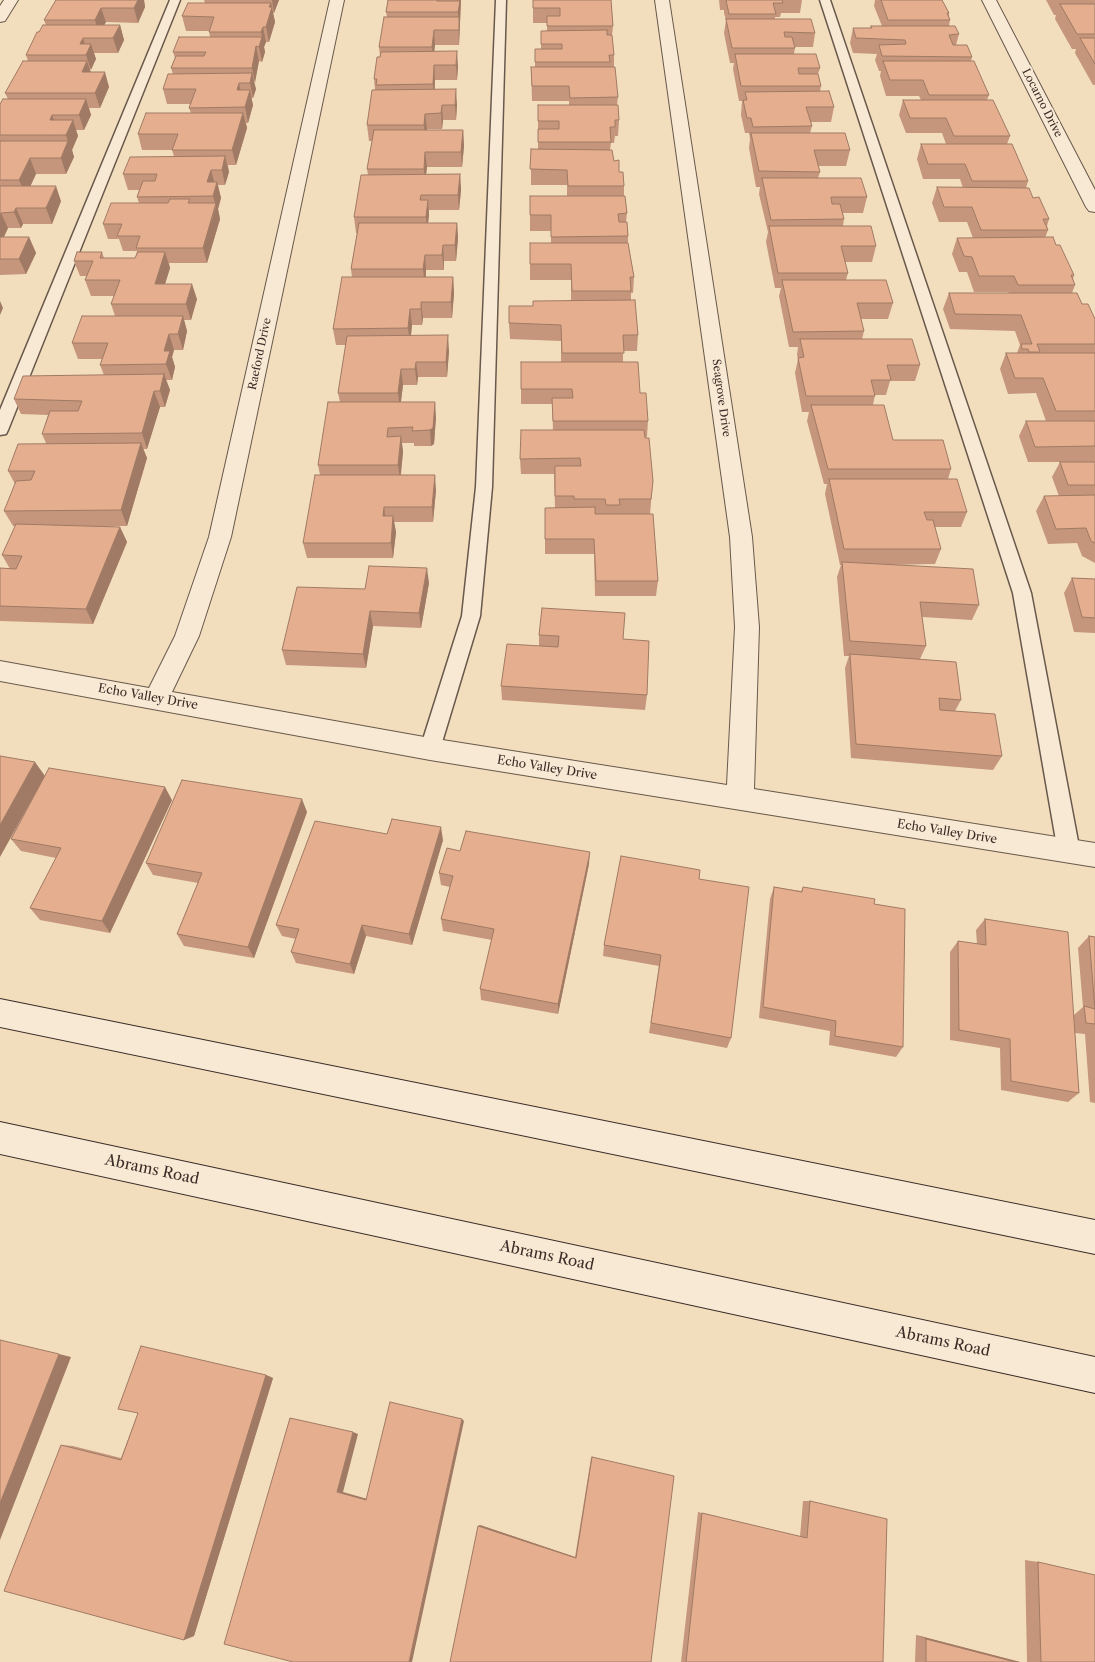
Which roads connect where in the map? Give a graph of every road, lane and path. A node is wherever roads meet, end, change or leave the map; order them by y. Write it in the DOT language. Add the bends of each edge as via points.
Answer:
graph roads {
  1 [pos="11,0"];
  2 [pos="175,0"];
  3 [pos="338,0"];
  4 [pos="501,0"];
  5 [pos="662,0"];
  6 [pos="826,0"];
  7 [pos="988,0"];
  8 [pos="0,18"];
  9 [pos="1095,206"];
  10 [pos="0,430"];
  11 [pos="0,671"];
  12 [pos="156,699"];
  13 [pos="430,749"];
  14 [pos="740,799"];
  15 [pos="1069,852"];
  16 [pos="1095,855"];
  17 [pos="0,1012"];
  18 [pos="0,1138"];
  19 [pos="1095,1237"];
  20 [pos="1095,1375"];
  1 -- 8 [label="street"];
  2 -- 10 [label="lane"];
  3 -- 12 [label="street, Raeford Drive" via="220,537 187,636"];
  4 -- 13 [label="lane" via="484,488 471,616"];
  5 -- 14 [label="street, Seagrove Drive" via="741,538 747,627"];
  6 -- 15 [label="lane" via="1022,593"];
  7 -- 9 [label="street, Locarno Drive"];
  11 -- 12 [label="street, Echo Valley Drive"];
  12 -- 13 [label="street, Echo Valley Drive"];
  13 -- 14 [label="street, Echo Valley Drive"];
  14 -- 15 [label="street, Echo Valley Drive"];
  15 -- 16 [label="street, Echo Valley Drive"];
  17 -- 19 [label="street"];
  18 -- 20 [label="street, Abrams Road"];
}
